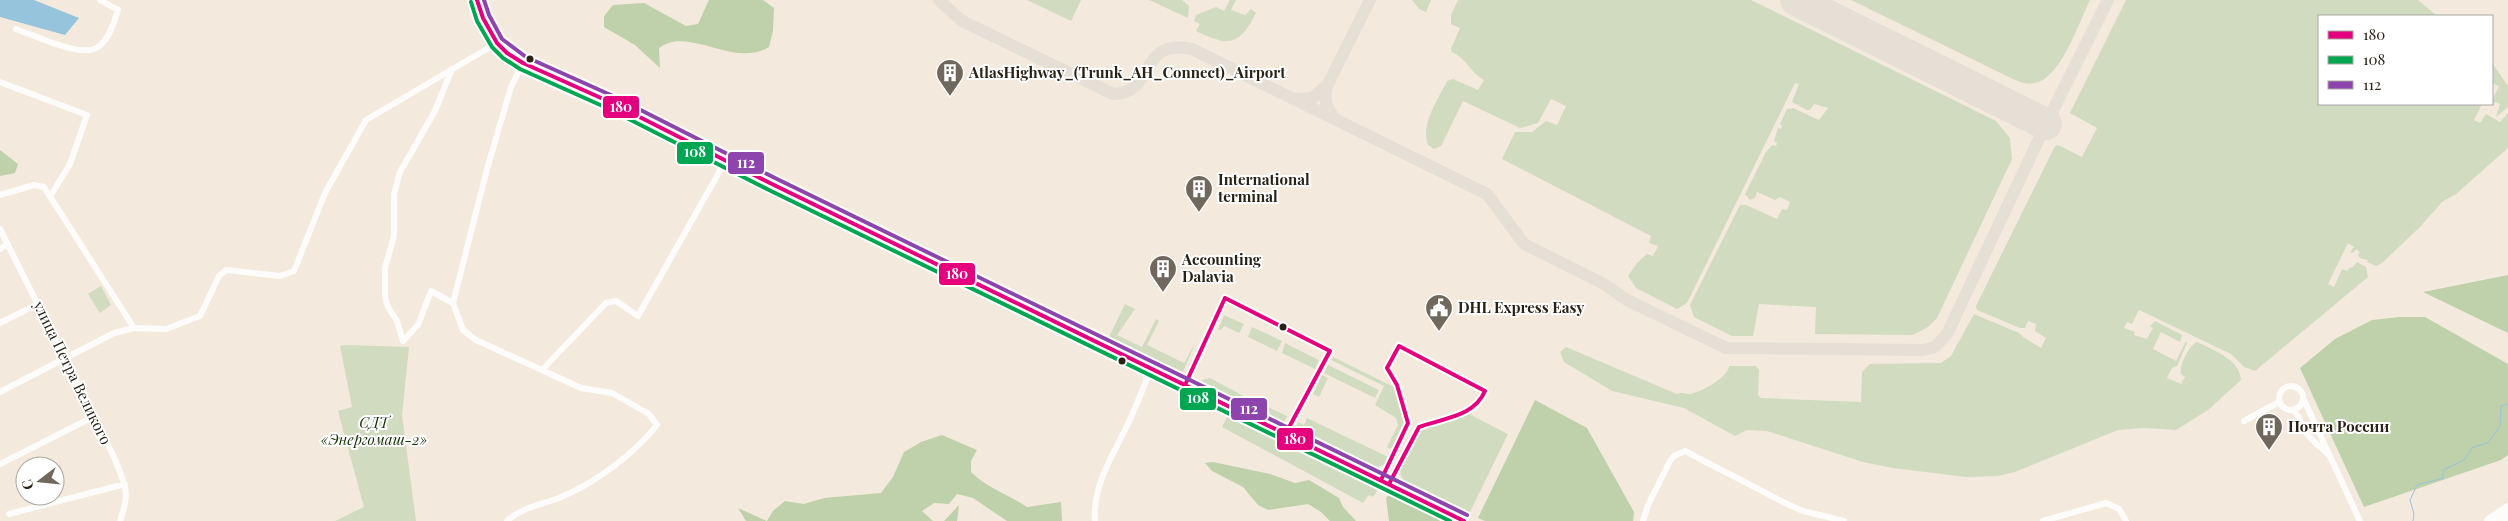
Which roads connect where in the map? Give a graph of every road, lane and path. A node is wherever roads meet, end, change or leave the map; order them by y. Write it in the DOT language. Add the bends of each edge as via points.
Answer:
graph roads {
  1 [pos="100,0"];
  2 [pos="477,0"];
  3 [pos="16,29"];
  4 [pos="497,43"];
  5 [pos="523,63"];
  6 [pos="452,70"];
  7 [pos="0,82"];
  8 [pos="726,160"];
  9 [pos="0,195"];
  10 [pos="51,195"];
  11 [pos="0,229"];
  12 [pos="8,244"];
  13 [pos="0,248"];
  14 [pos="453,303"];
  15 [pos="38,304"];
  16 [pos="0,323"];
  17 [pos="134,328"];
  18 [pos="66,359"];
  19 [pos="1152,368"];
  20 [pos="542,370"];
  21 [pos="0,392"];
  22 [pos="2303,398"];
  23 [pos="2279,402"];
  24 [pos="2292,410"];
  25 [pos="95,416"];
  26 [pos="2244,421"];
  27 [pos="2332,458"];
  28 [pos="0,464"];
  29 [pos="1385,482"];
  30 [pos="125,484"];
  31 [pos="2508,508"];
  32 [pos="9,514"];
  33 [pos="2508,518"];
  34 [pos="120,521"];
  35 [pos="507,521"];
  36 [pos="1095,521"];
  37 [pos="1464,521"];
  38 [pos="1643,521"];
  39 [pos="1844,521"];
  40 [pos="2043,521"];
  41 [pos="2126,521"];
  42 [pos="2360,521"];
  43 [pos="2488,521"];
  44 [pos="2504,521"];
  1 -- 3 [label="street" via="118,10 108,37 98,48 74,51"];
  2 -- 4 [label="main road"];
  4 -- 5 [label="main road"];
  4 -- 6 [label="street"];
  5 -- 8 [label="main road"];
  5 -- 14 [label="street" via="511,87 487,169"];
  6 -- 14 [label="street" via="435,111 398,175 394,194 393,242 385,268 384,286 386,302 403,341 418,325 431,291"];
  6 -- 17 [label="street" via="366,120 325,193 294,271 280,276 226,270 219,276 200,316 166,328"];
  7 -- 10 [label="street" via="88,115 70,164"];
  8 -- 19 [label="main road"];
  8 -- 20 [label="street" via="638,316 616,301 606,303"];
  9 -- 10 [label="street" via="38,185"];
  10 -- 17 [label="street"];
  11 -- 12 [label="street, улица Петра Великого"];
  12 -- 13 [label="street"];
  12 -- 15 [label="street, улица Петра Великого"];
  14 -- 20 [label="street" via="463,330 476,340"];
  15 -- 16 [label="street"];
  15 -- 18 [label="street, улица Петра Великого"];
  17 -- 18 [label="street" via="114,334"];
  18 -- 21 [label="street"];
  18 -- 25 [label="street, улица Петра Великого"];
  19 -- 29 [label="main road"];
  19 -- 36 [label="street" via="1102,476"];
  20 -- 35 [label="street" via="581,388 612,393 650,414 657,425 641,445 580,488 527,508"];
  22 -- 23 [label="street" via="2300,390 2290,386 2281,391"];
  22 -- 24 [label="street" via="2300,406"];
  22 -- 27 [label="street"];
  23 -- 24 [label="street"];
  23 -- 26 [label="street"];
  24 -- 27 [label="street" via="2315,444"];
  25 -- 28 [label="street"];
  25 -- 30 [label="street, улица Петра Великого"];
  27 -- 42 [label="street"];
  29 -- 29 [label="street" via="1419,427 1470,411 1480,405 1485,394 1484,389 1401,346 1396,348 1386,368 1397,385 1408,423"];
  29 -- 37 [label="main road"];
  30 -- 32 [label="street"];
  30 -- 34 [label="street, улица Петра Великого" via="127,502"];
  31 -- 43 [label="highway"];
  33 -- 44 [label="highway"];
  38 -- 39 [label="street" via="1670,461 1685,451 1783,502"];
  40 -- 41 [label="street" via="2106,503 2118,510"];
}
